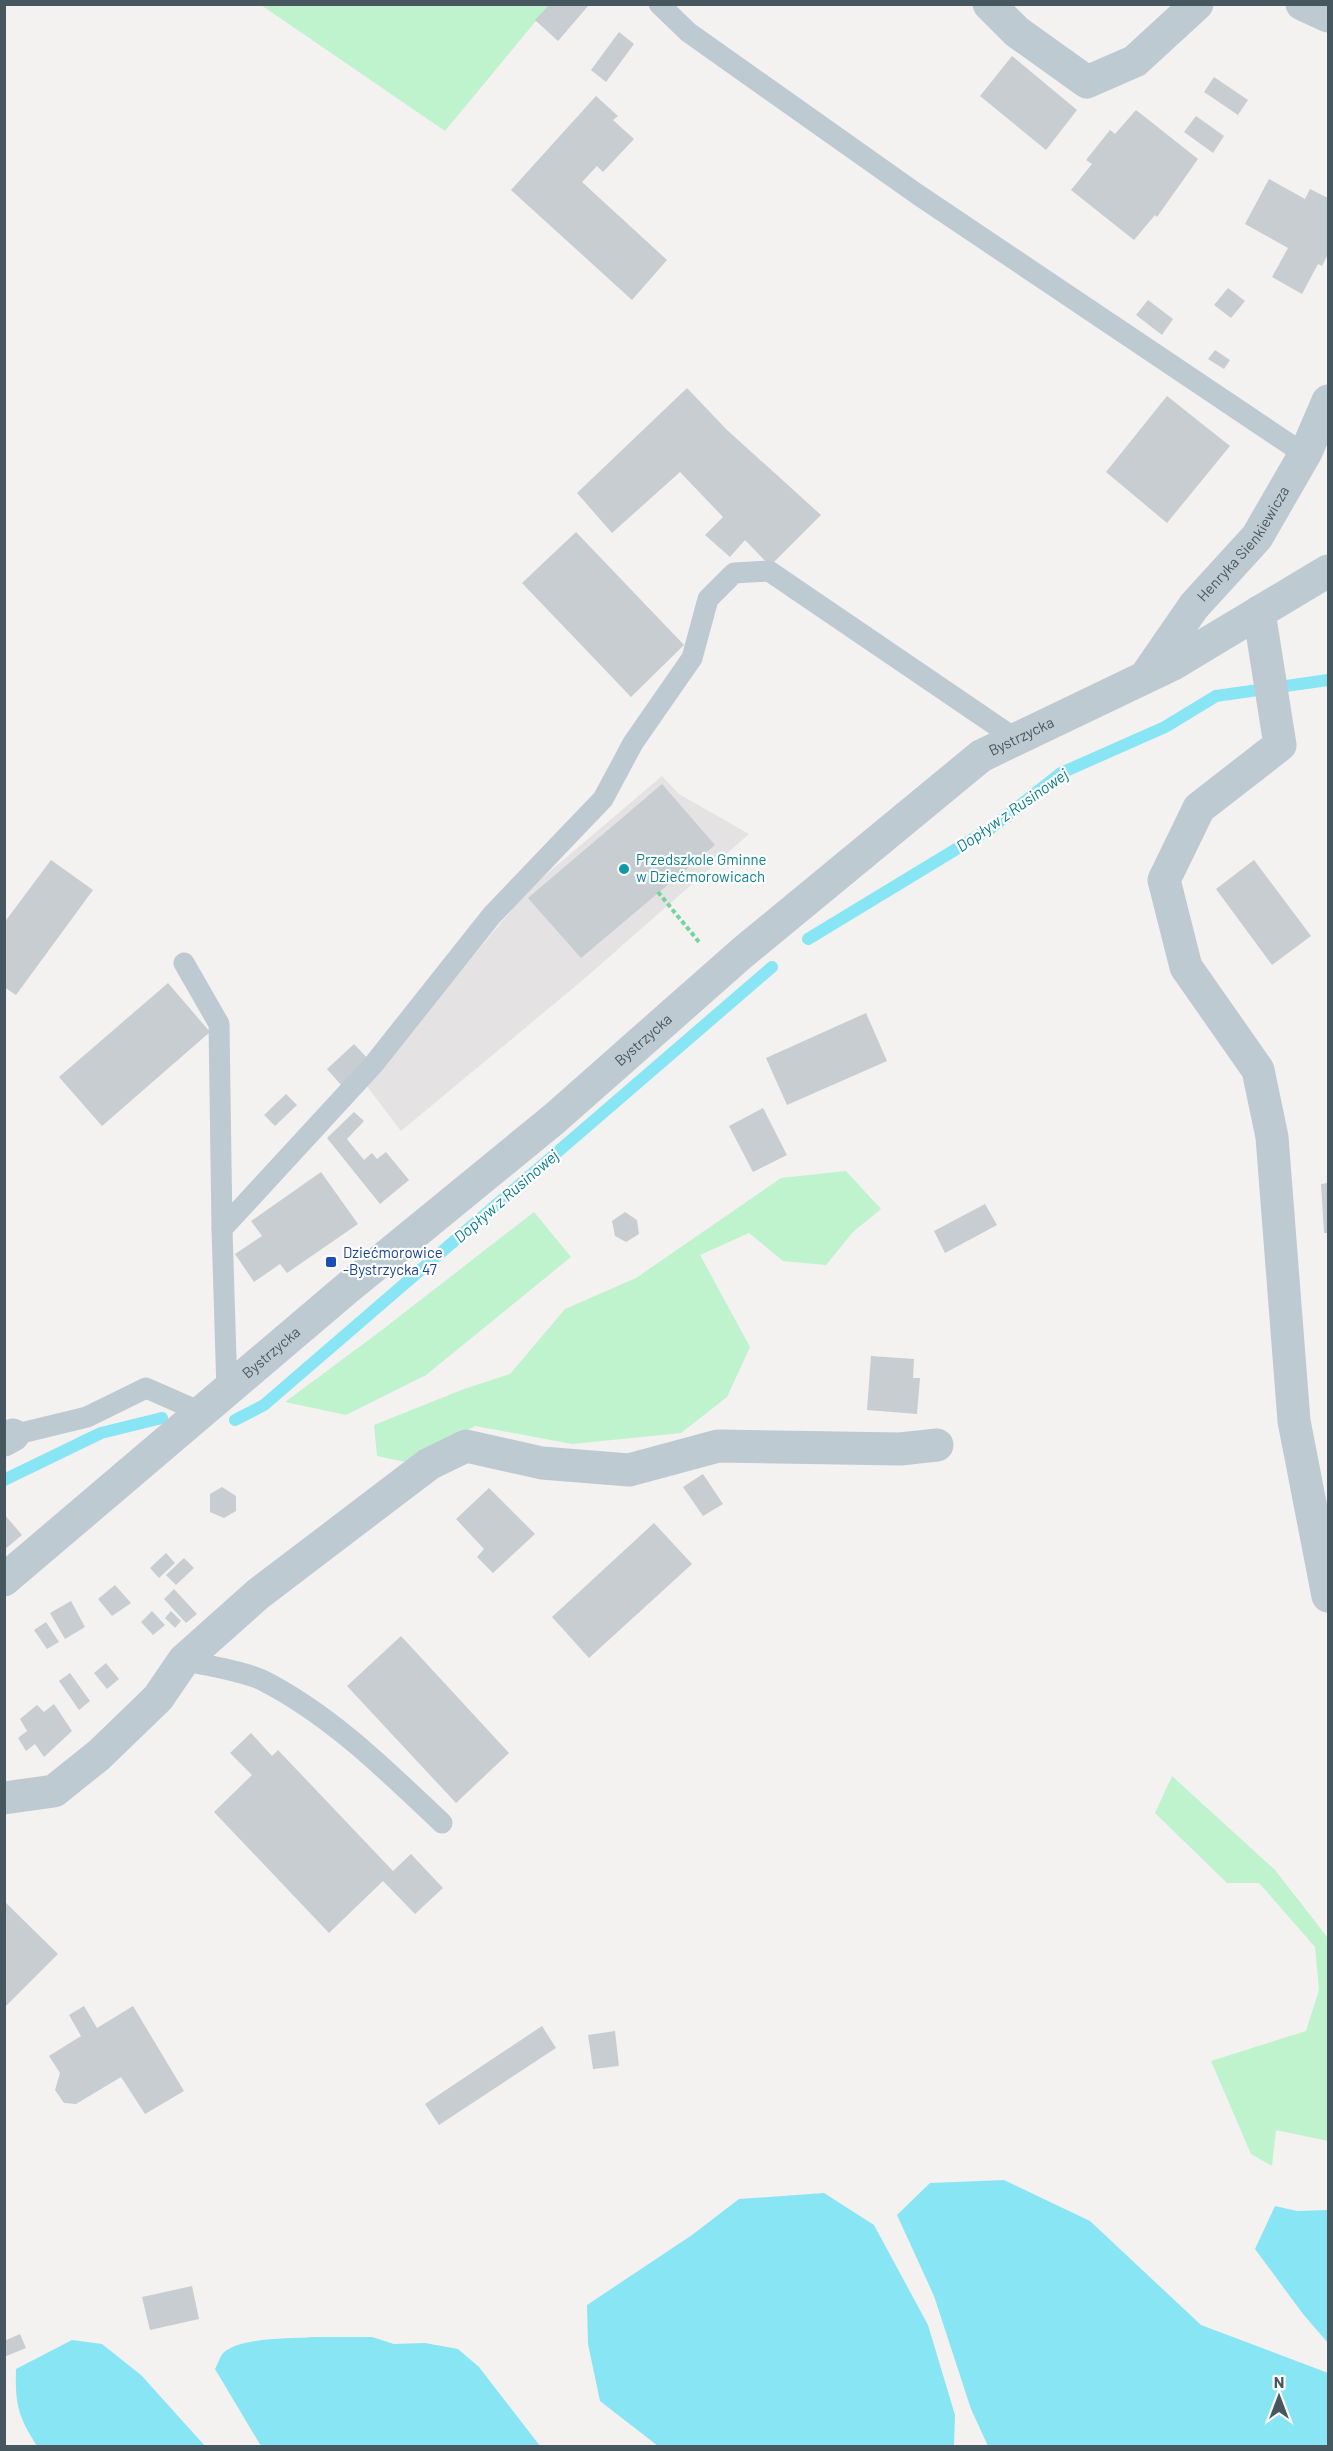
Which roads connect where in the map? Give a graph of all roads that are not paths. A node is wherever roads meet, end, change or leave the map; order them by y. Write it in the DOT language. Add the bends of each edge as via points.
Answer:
graph roads {
  1 [pos="659,4"];
  2 [pos="989,4"];
  3 [pos="1197,4"];
  4 [pos="1302,4"];
  5 [pos="1329,16"];
  6 [pos="1329,401"];
  7 [pos="1304,454"];
  8 [pos="1329,571"];
  9 [pos="1259,612"];
  10 [pos="1144,677"];
  11 [pos="1016,739"];
  12 [pos="184,963"];
  13 [pos="222,1230"];
  14 [pos="227,1391"];
  15 [pos="202,1413"];
  16 [pos="7,1437"];
  17 [pos="937,1445"];
  18 [pos="4,1580"];
  19 [pos="1329,1596"];
  20 [pos="184,1660"];
  21 [pos="4,1798"];
  22 [pos="442,1823"];
  1 -- 7 [label="lane" via="688,32 917,194"];
  2 -- 3 [label="street" via="1017,32 1087,82 1135,61"];
  4 -- 5 [label="street"];
  6 -- 7 [label="street, Henryka Sienkiewicza"];
  7 -- 10 [label="street, Henryka Sienkiewicza" via="1257,537 1194,606"];
  8 -- 9 [label="street, Bystrzycka"];
  9 -- 10 [label="street, Bystrzycka"];
  9 -- 19 [label="street" via="1280,745 1199,808 1164,880 1186,967 1258,1071 1272,1137 1294,1421"];
  10 -- 11 [label="street, Bystrzycka"];
  11 -- 13 [label="lane" via="769,571 734,573 708,599 692,657 633,743 603,799 492,915 373,1065"];
  11 -- 14 [label="street, Bystrzycka" via="981,756 751,945 554,1119"];
  12 -- 13 [label="lane" via="219,1024"];
  13 -- 14 [label="lane"];
  14 -- 15 [label="street, Bystrzycka"];
  15 -- 16 [label="lane" via="146,1388 87,1417"];
  15 -- 18 [label="street, Bystrzycka"];
  17 -- 20 [label="street" via="900,1449 718,1446 629,1470 542,1463 466,1446 429,1464 363,1513 258,1594"];
  20 -- 21 [label="street" via="158,1698 99,1755 54,1791"];
  20 -- 22 [label="lane" via="262,1680 326,1719"];
}
